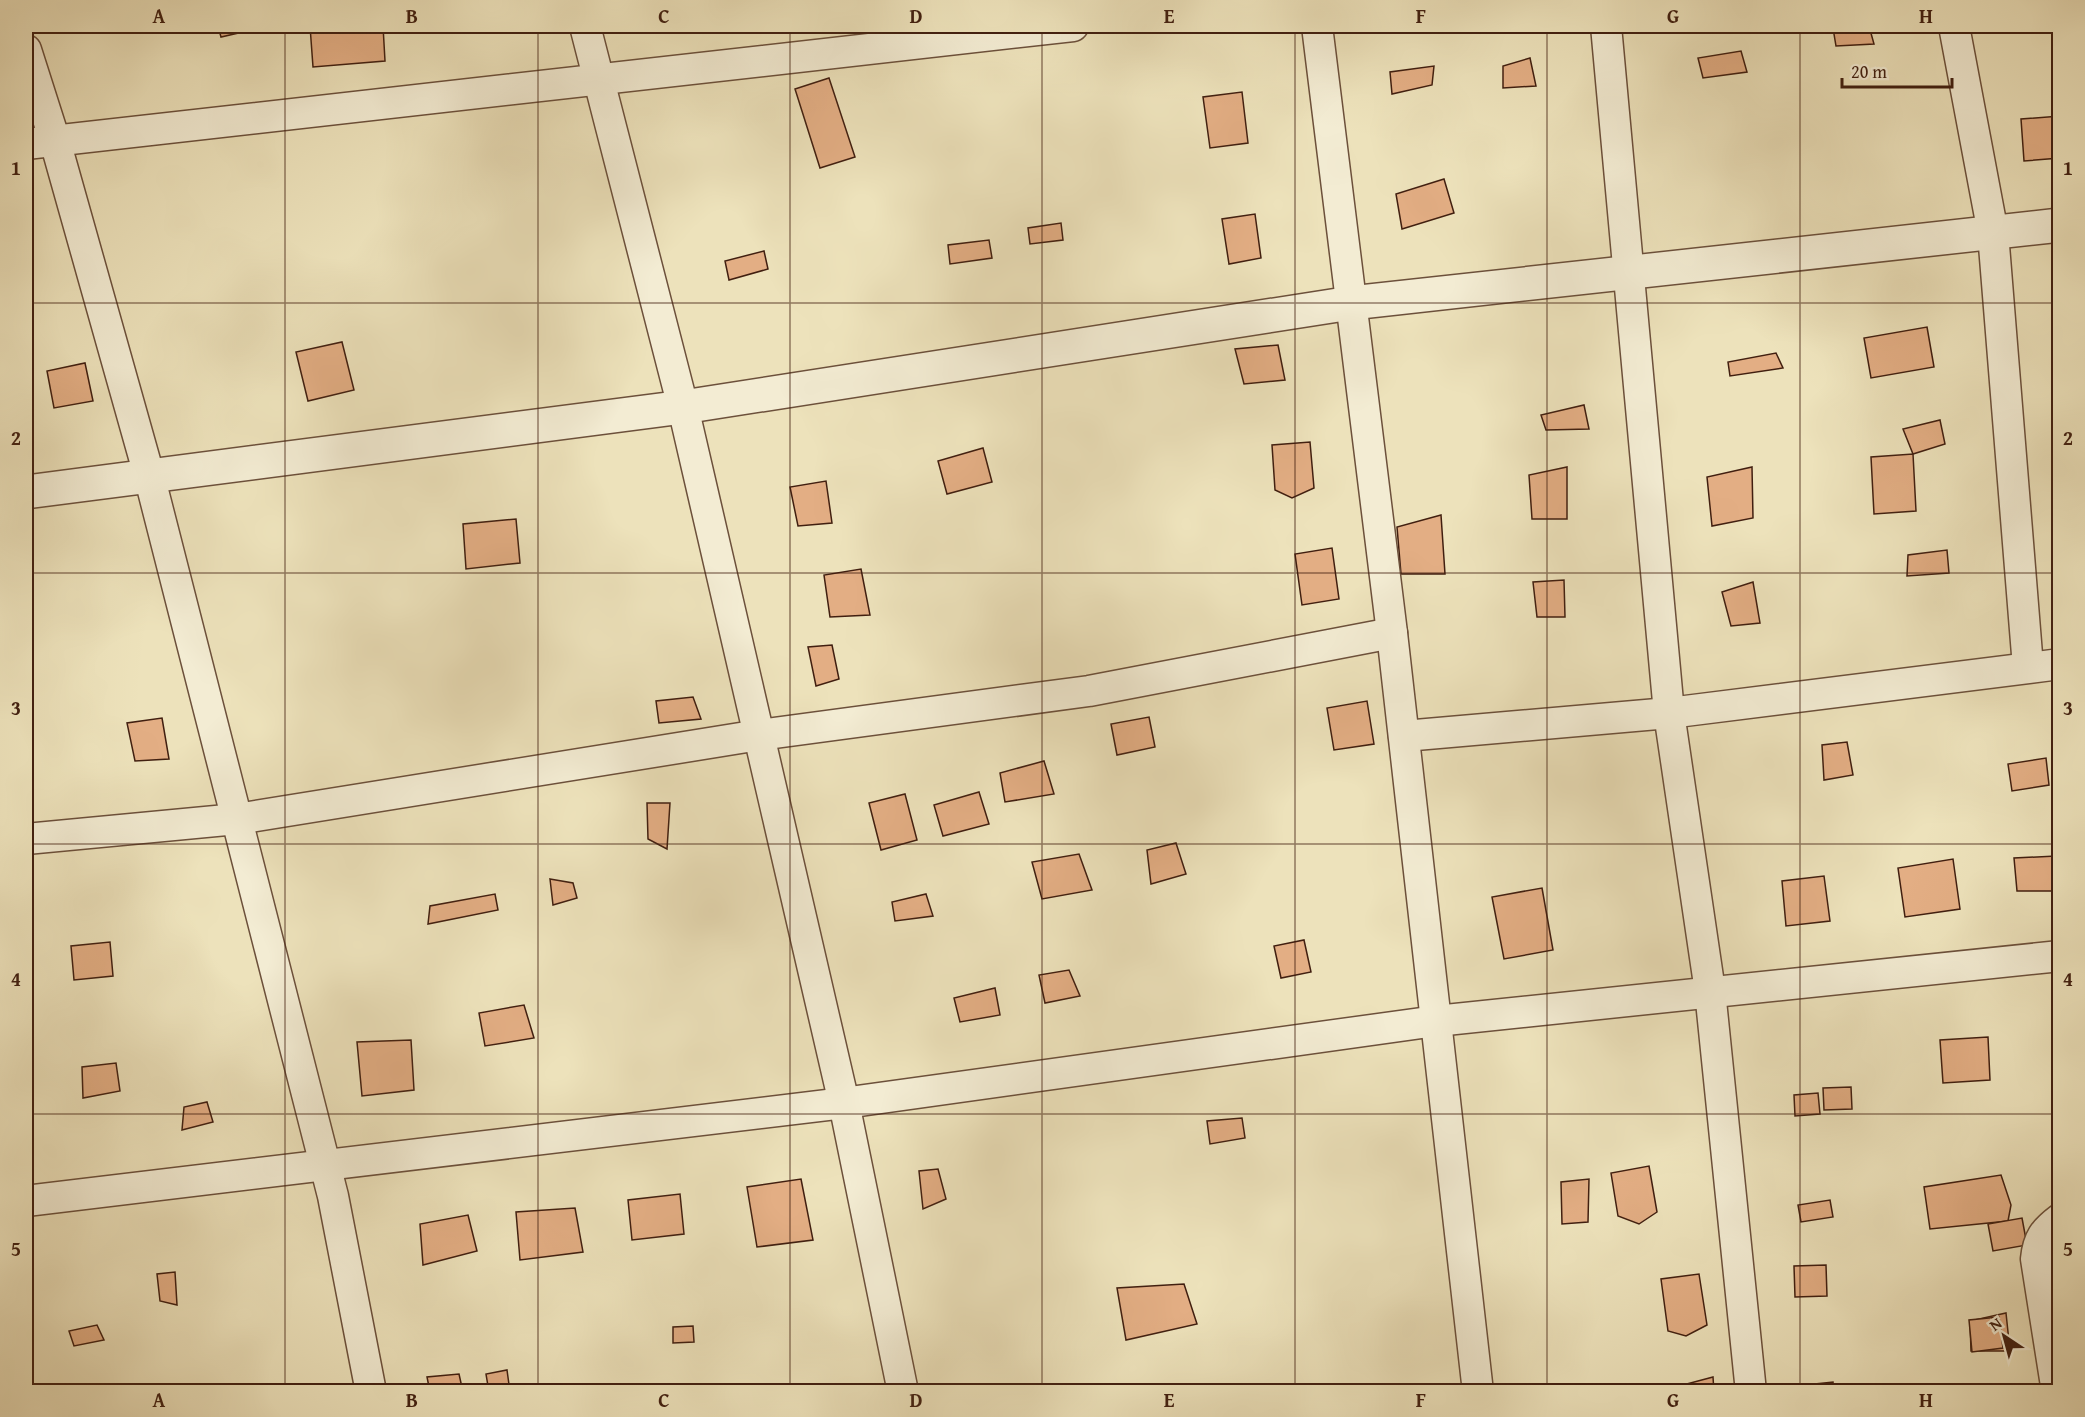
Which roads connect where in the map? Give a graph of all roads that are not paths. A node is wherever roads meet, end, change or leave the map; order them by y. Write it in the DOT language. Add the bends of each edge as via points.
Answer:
graph roads {
  1 [pos="585,26"];
  2 [pos="1073,26"];
  3 [pos="1317,26"];
  4 [pos="1606,26"];
  5 [pos="1954,26"];
  6 [pos="26,50"];
  7 [pos="598,80"];
  8 [pos="55,141"];
  9 [pos="26,144"];
  10 [pos="2060,225"];
  11 [pos="1993,233"];
  12 [pos="1628,273"];
  13 [pos="1352,303"];
  14 [pos="683,407"];
  15 [pos="149,475"];
  16 [pos="26,492"];
  17 [pos="1392,633"];
  18 [pos="2060,664"];
  19 [pos="2028,667"];
  20 [pos="1670,713"];
  21 [pos="759,735"];
  22 [pos="1404,736"];
  23 [pos="237,819"];
  24 [pos="26,839"];
  25 [pos="2060,956"];
  26 [pos="1710,991"];
  27 [pos="1436,1021"];
  28 [pos="844,1103"];
  29 [pos="324,1163"];
  30 [pos="26,1201"];
  31 [pos="2060,1219"];
  32 [pos="371,1392"];
  33 [pos="903,1392"];
  34 [pos="1478,1392"];
  35 [pos="1750,1392"];
  36 [pos="2057,1392"];
  1 -- 7 [label="street"];
  2 -- 7 [label="street"];
  3 -- 13 [label="street"];
  4 -- 12 [label="street"];
  5 -- 11 [label="street"];
  6 -- 8 [label="street"];
  7 -- 8 [label="street"];
  7 -- 14 [label="street"];
  8 -- 9 [label="street"];
  8 -- 15 [label="street"];
  10 -- 11 [label="street"];
  11 -- 12 [label="street"];
  11 -- 19 [label="street"];
  12 -- 13 [label="street"];
  12 -- 20 [label="street"];
  13 -- 14 [label="street"];
  13 -- 17 [label="street"];
  14 -- 15 [label="street"];
  14 -- 21 [label="street"];
  15 -- 16 [label="street"];
  15 -- 23 [label="street"];
  17 -- 21 [label="street" via="1089,691"];
  17 -- 22 [label="street"];
  18 -- 19 [label="street"];
  19 -- 20 [label="street"];
  20 -- 22 [label="street"];
  20 -- 26 [label="street"];
  21 -- 23 [label="street"];
  21 -- 28 [label="street"];
  22 -- 27 [label="street"];
  23 -- 24 [label="street"];
  23 -- 29 [label="street"];
  25 -- 26 [label="street"];
  26 -- 27 [label="street"];
  26 -- 35 [label="street"];
  27 -- 28 [label="street"];
  27 -- 34 [label="street"];
  28 -- 29 [label="street"];
  28 -- 33 [label="street"];
  29 -- 30 [label="street"];
  29 -- 32 [label="street"];
  31 -- 36 [label="street" via="2045,1230 2037,1243 2036,1259"];
}
